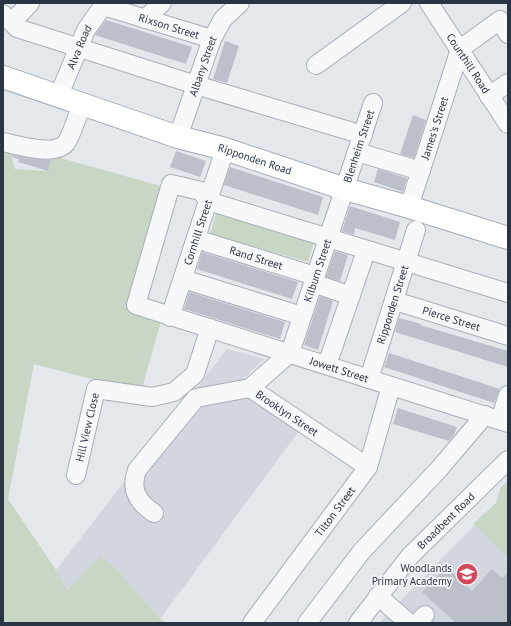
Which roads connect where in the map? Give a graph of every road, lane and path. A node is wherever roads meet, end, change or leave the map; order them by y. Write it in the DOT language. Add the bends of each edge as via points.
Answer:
graph roads {
  1 [pos="30,3"];
  2 [pos="162,3"];
  3 [pos="240,3"];
  4 [pos="402,3"];
  5 [pos="429,3"];
  6 [pos="104,5"];
  7 [pos="8,18"];
  8 [pos="145,19"];
  9 [pos="508,34"];
  10 [pos="212,38"];
  11 [pos="79,47"];
  12 [pos="460,49"];
  13 [pos="316,65"];
  14 [pos="3,77"];
  15 [pos="508,84"];
  16 [pos="196,85"];
  17 [pos="59,95"];
  18 [pos="490,96"];
  19 [pos="82,103"];
  20 [pos="373,103"];
  21 [pos="508,124"];
  22 [pos="178,136"];
  23 [pos="3,142"];
  24 [pos="360,143"];
  25 [pos="225,149"];
  26 [pos="421,171"];
  27 [pos="345,189"];
  28 [pos="208,201"];
  29 [pos="409,207"];
  30 [pos="416,230"];
  31 [pos="508,238"];
  32 [pos="196,239"];
  33 [pos="328,239"];
  34 [pos="366,251"];
  35 [pos="406,263"];
  36 [pos="183,278"];
  37 [pos="314,280"];
  38 [pos="508,294"];
  39 [pos="351,296"];
  40 [pos="395,301"];
  41 [pos="302,316"];
  42 [pos="170,317"];
  43 [pos="210,328"];
  44 [pos="508,336"];
  45 [pos="290,353"];
  46 [pos="327,365"];
  47 [pos="369,379"];
  48 [pos="391,386"];
  49 [pos="250,388"];
  50 [pos="508,395"];
  51 [pos="498,419"];
  52 [pos="508,460"];
  53 [pos="368,467"];
  54 [pos="76,476"];
  55 [pos="154,513"];
  56 [pos="378,596"];
  57 [pos="417,620"];
  58 [pos="252,623"];
  59 [pos="307,623"];
  60 [pos="358,623"];
  1 -- 7 [label="street"];
  2 -- 8 [label="street"];
  3 -- 10 [label="street, Albany Street" via="223,19"];
  4 -- 13 [label="street"];
  5 -- 12 [label="street, Counthill Road"];
  6 -- 8 [label="street, Rixson Street"];
  6 -- 11 [label="street, Alva Road" via="86,30"];
  7 -- 11 [label="street" via="17,28"];
  8 -- 10 [label="street, Rixson Street"];
  9 -- 12 [label="street" via="500,20"];
  10 -- 16 [label="street, Albany Street"];
  11 -- 16 [label="street"];
  11 -- 17 [label="street, Alva Road"];
  12 -- 18 [label="street, Counthill Road"];
  12 -- 26 [label="street, James's Street"];
  14 -- 17 [label="main road, Ripponden Road"];
  15 -- 18 [label="street"];
  16 -- 22 [label="street, Albany Street"];
  16 -- 24 [label="street"];
  17 -- 19 [label="main road, Ripponden Road"];
  18 -- 21 [label="street, Counthill Road"];
  19 -- 22 [label="main road, Ripponden Road"];
  19 -- 23 [label="street" via="66,143 60,148 46,150"];
  20 -- 24 [label="street, Blenheim Street"];
  22 -- 25 [label="main road, Ripponden Road"];
  24 -- 26 [label="street"];
  24 -- 27 [label="street, Blenheim Street"];
  25 -- 27 [label="main road, Ripponden Road"];
  25 -- 28 [label="street, Cornhill Street"];
  26 -- 29 [label="street, James's Street"];
  27 -- 29 [label="main road, Ripponden Road"];
  27 -- 33 [label="street, Kilburn Street"];
  28 -- 32 [label="street, Cornhill Street"];
  28 -- 33 [label="street"];
  28 -- 42 [label="street, Jowett Street" via="201,191 171,184 136,305"];
  29 -- 31 [label="main road, Ripponden Road"];
  30 -- 35 [label="street, Ripponden Street"];
  32 -- 36 [label="street, Cornhill Street"];
  32 -- 37 [label="street, Rand Street"];
  33 -- 34 [label="street"];
  33 -- 37 [label="street, Kilburn Street"];
  34 -- 35 [label="street"];
  34 -- 39 [label="street"];
  35 -- 38 [label="street"];
  35 -- 40 [label="street, Ripponden Street"];
  36 -- 41 [label="street"];
  36 -- 42 [label="street, Cornhill Street"];
  37 -- 39 [label="street, Rand Street"];
  37 -- 41 [label="street, Kilburn Street"];
  39 -- 46 [label="street"];
  40 -- 44 [label="street, Pierce Street"];
  40 -- 47 [label="street, Ripponden Street"];
  41 -- 45 [label="street, Kilburn Street"];
  42 -- 43 [label="street, Jowett Street"];
  43 -- 45 [label="street, Jowett Street"];
  43 -- 54 [label="street, Hill View Close" via="195,374 174,392 152,397 96,388"];
  45 -- 46 [label="street, Jowett Street"];
  45 -- 49 [label="street, Brooklyn Street"];
  46 -- 47 [label="street, Jowett Street"];
  47 -- 48 [label="street, Jowett Street"];
  48 -- 51 [label="street, Jowett Street"];
  48 -- 53 [label="street, Tilton Street"];
  49 -- 53 [label="street, Brooklyn Street"];
  49 -- 55 [label="street" via="196,398 137,470 134,488 136,497"];
  50 -- 51 [label="street"];
  51 -- 59 [label="street" via="440,469 362,551"];
  52 -- 56 [label="street, Broadbent Road" via="410,556"];
  53 -- 58 [label="street, Tilton Street"];
  56 -- 57 [label="street"];
  56 -- 60 [label="street, Broadbent Road"];
}
